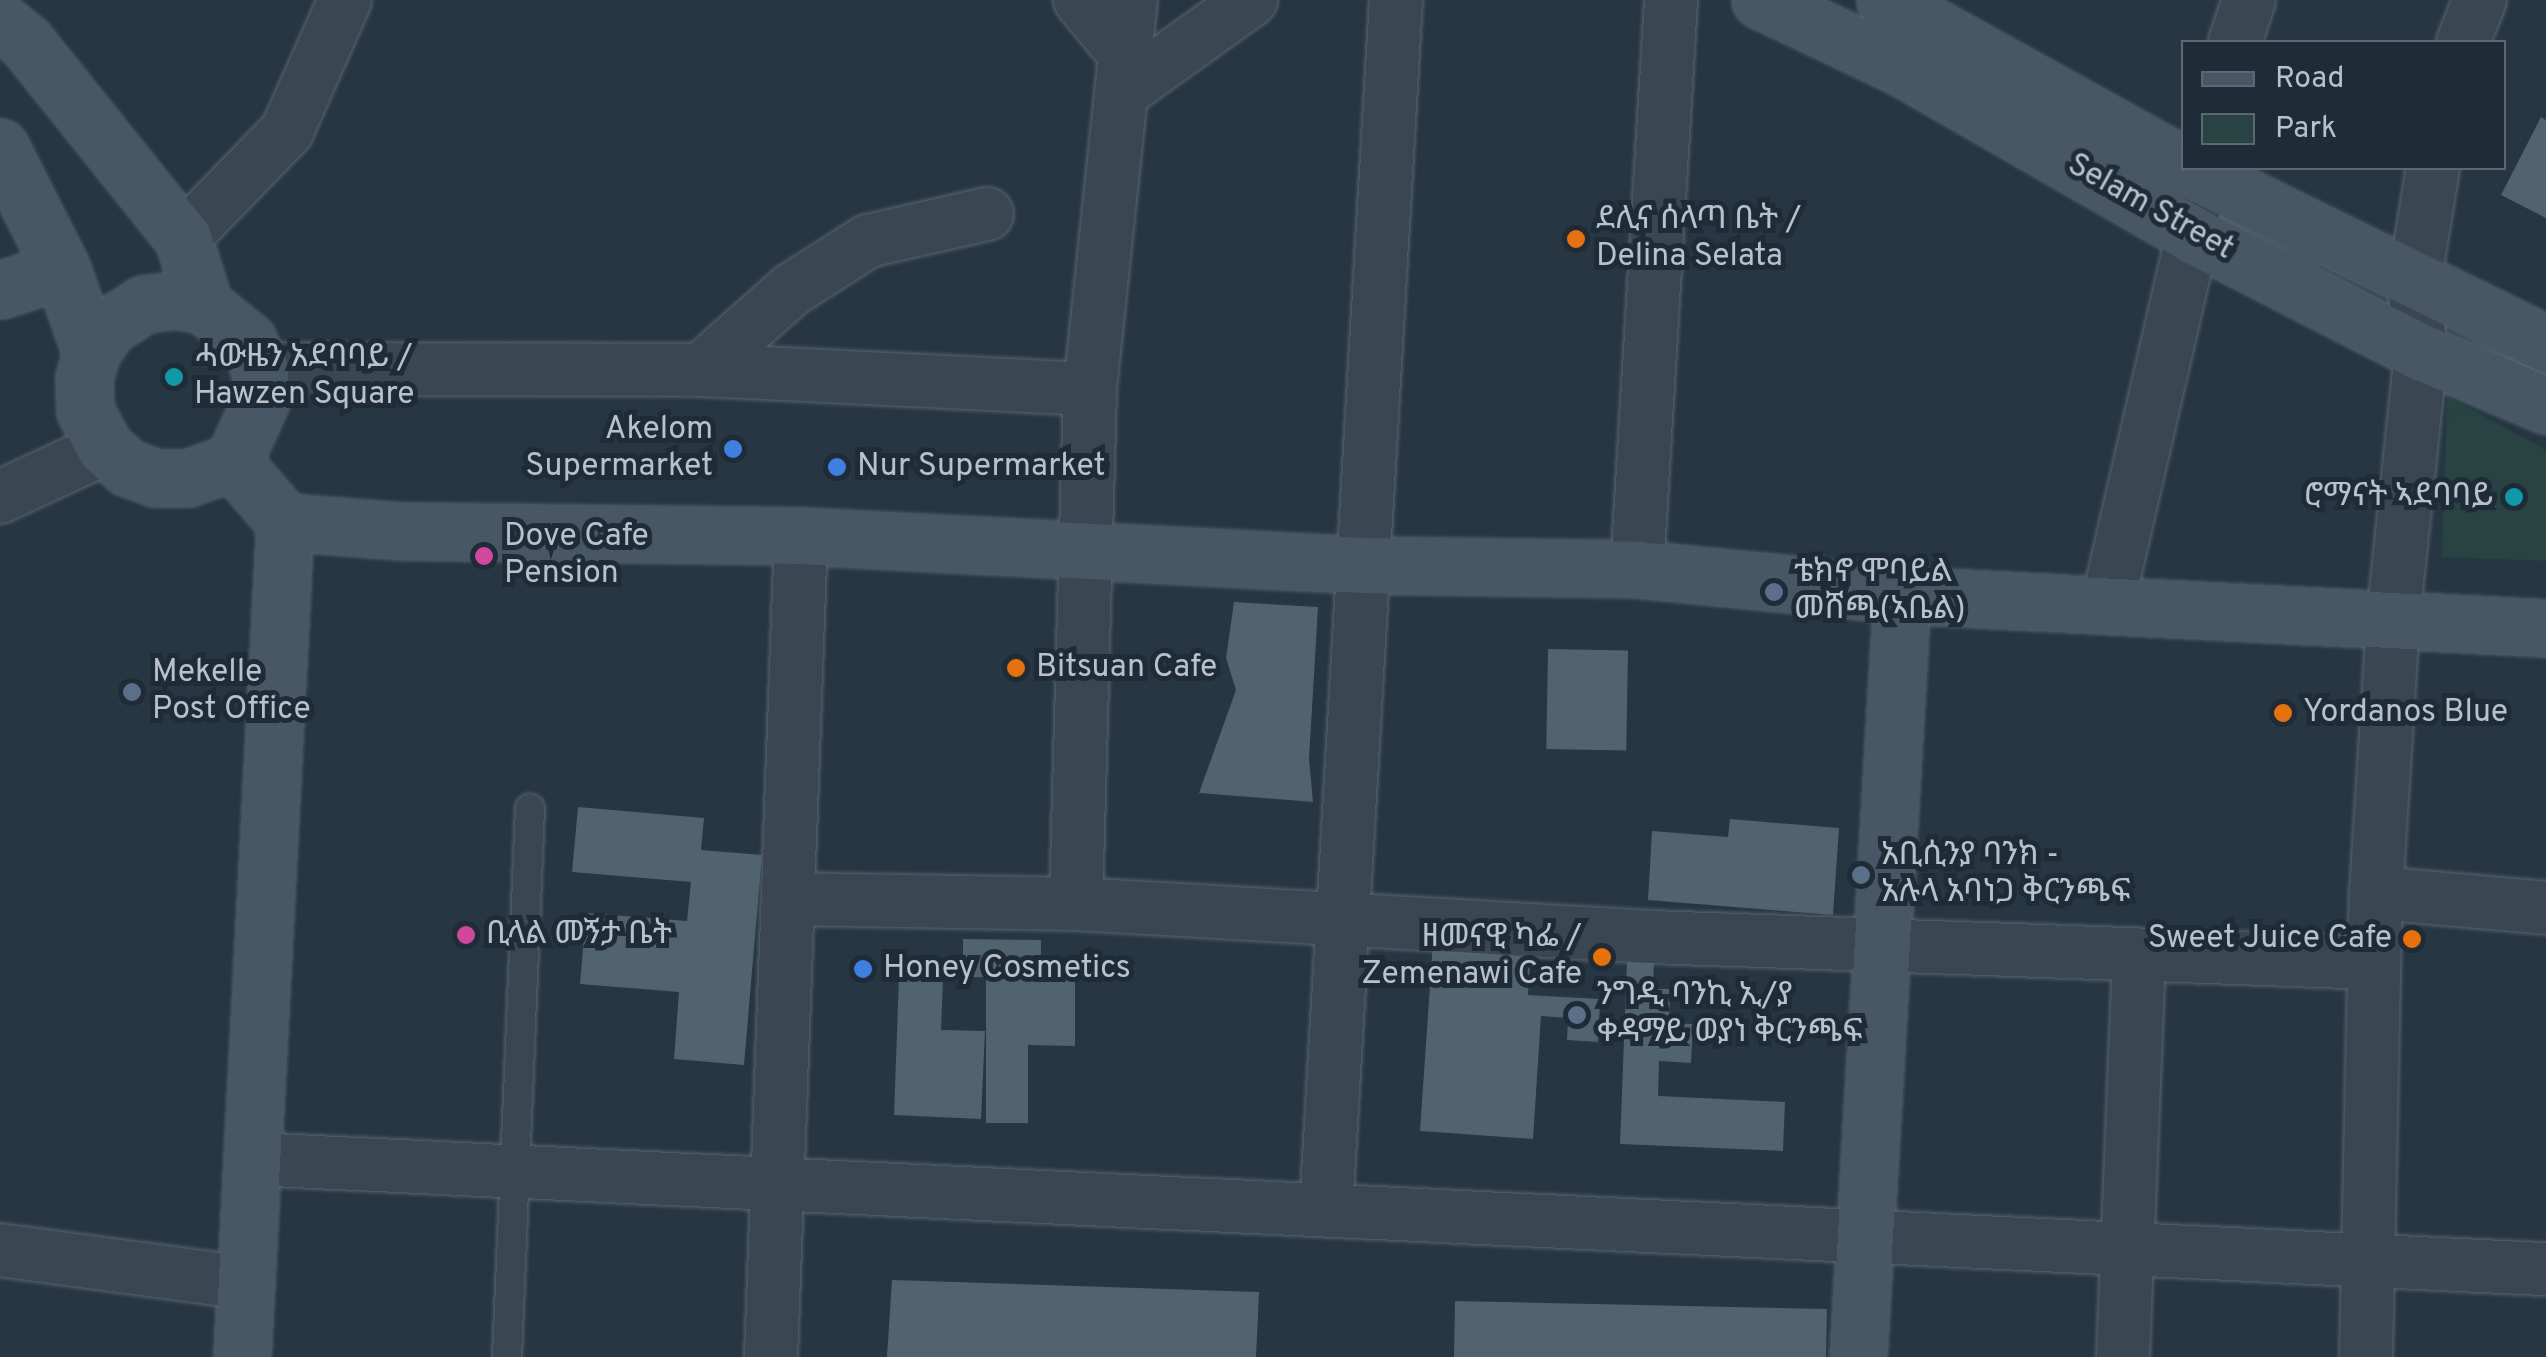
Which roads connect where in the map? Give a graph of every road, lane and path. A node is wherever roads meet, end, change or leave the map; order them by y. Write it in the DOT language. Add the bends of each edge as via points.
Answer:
graph roads {
  1 [pos="345,0"];
  2 [pos="1080,0"];
  3 [pos="1131,0"];
  4 [pos="1250,0"];
  5 [pos="1396,0"];
  6 [pos="1671,0"];
  7 [pos="1760,0"];
  8 [pos="2249,0"];
  9 [pos="2480,0"];
  10 [pos="0,20"];
  11 [pos="1914,22"];
  12 [pos="2236,40"];
  13 [pos="2464,40"];
  14 [pos="1122,73"];
  15 [pos="0,147"];
  16 [pos="2181,164"];
  17 [pos="2189,170"];
  18 [pos="2193,170"];
  19 [pos="2433,170"];
  20 [pos="988,214"];
  21 [pos="2193,235"];
  22 [pos="183,238"];
  23 [pos="20,278"];
  24 [pos="2414,284"];
  25 [pos="204,305"];
  26 [pos="2546,344"];
  27 [pos="2421,352"];
  28 [pos="91,353"];
  29 [pos="260,370"];
  30 [pos="701,370"];
  31 [pos="1090,389"];
  32 [pos="2546,406"];
  33 [pos="104,448"];
  34 [pos="233,462"];
  35 [pos="0,498"];
  36 [pos="286,522"];
  37 [pos="801,536"];
  38 [pos="1087,551"];
  39 [pos="1363,565"];
  40 [pos="1637,569"];
  41 [pos="1902,595"];
  42 [pos="2108,602"];
  43 [pos="2393,620"];
  44 [pos="2520,627"];
  45 [pos="2546,644"];
  46 [pos="530,808"];
  47 [pos="2376,893"];
  48 [pos="788,899"];
  49 [pos="1076,904"];
  50 [pos="2546,908"];
  51 [pos="1342,921"];
  52 [pos="1882,946"];
  53 [pos="2139,958"];
  54 [pos="2374,963"];
  55 [pos="253,1159"];
  56 [pos="515,1171"];
  57 [pos="778,1184"];
  58 [pos="1326,1210"];
  59 [pos="1865,1235"];
  60 [pos="2128,1248"];
  61 [pos="0,1250"];
  62 [pos="2372,1259"];
  63 [pos="2546,1269"];
  64 [pos="246,1283"];
  65 [pos="242,1357"];
  66 [pos="507,1357"];
  67 [pos="772,1357"];
  68 [pos="1858,1357"];
  69 [pos="2123,1357"];
  70 [pos="2366,1357"];
  1 -- 22 [label="street" via="288,131"];
  2 -- 14 [label="street"];
  3 -- 14 [label="street"];
  4 -- 14 [label="street"];
  5 -- 39 [label="street"];
  6 -- 40 [label="street"];
  7 -- 11 [label="street, Selam Street"];
  8 -- 12 [label="street"];
  9 -- 13 [label="street"];
  10 -- 22 [label="street" via="25,40"];
  11 -- 16 [label="street, Selam Street"];
  11 -- 21 [label="street, Selam Street"];
  14 -- 31 [label="street"];
  15 -- 23 [label="street"];
  17 -- 21 [label="street"];
  18 -- 24 [label="street, Selam Street"];
  19 -- 24 [label="street"];
  20 -- 30 [label="street" via="868,242 791,290"];
  21 -- 27 [label="street, Selam Street"];
  21 -- 42 [label="street"];
  22 -- 25 [label="street"];
  23 -- 28 [label="street"];
  24 -- 26 [label="street, Selam Street"];
  24 -- 27 [label="street"];
  25 -- 28 [label="street" via="144,304 108,327"];
  25 -- 29 [label="street" via="248,341"];
  27 -- 32 [label="street, Selam Street"];
  27 -- 43 [label="street"];
  28 -- 33 [label="street" via="85,410"];
  29 -- 30 [label="street"];
  29 -- 34 [label="street" via="262,400"];
  30 -- 31 [label="street"];
  31 -- 38 [label="street"];
  33 -- 34 [label="street" via="128,468 156,478 187,478"];
  33 -- 35 [label="street"];
  34 -- 36 [label="street"];
  36 -- 37 [label="street" via="417,532"];
  36 -- 55 [label="street"];
  37 -- 38 [label="street"];
  37 -- 48 [label="street"];
  38 -- 39 [label="street"];
  38 -- 49 [label="street"];
  39 -- 40 [label="street"];
  39 -- 51 [label="street"];
  40 -- 41 [label="street"];
  41 -- 42 [label="street"];
  41 -- 52 [label="street"];
  42 -- 43 [label="street"];
  43 -- 44 [label="street"];
  43 -- 47 [label="street"];
  44 -- 45 [label="street"];
  46 -- 56 [label="lane"];
  47 -- 50 [label="street"];
  47 -- 54 [label="street"];
  48 -- 49 [label="street"];
  48 -- 57 [label="street"];
  49 -- 51 [label="street"];
  51 -- 52 [label="street"];
  51 -- 58 [label="street"];
  52 -- 53 [label="street"];
  52 -- 59 [label="street"];
  53 -- 54 [label="street"];
  53 -- 60 [label="street"];
  54 -- 62 [label="street"];
  55 -- 56 [label="street"];
  55 -- 64 [label="street"];
  56 -- 57 [label="street"];
  56 -- 66 [label="lane"];
  57 -- 58 [label="street"];
  57 -- 67 [label="street"];
  58 -- 59 [label="street"];
  59 -- 60 [label="street"];
  59 -- 68 [label="street"];
  60 -- 62 [label="street"];
  60 -- 69 [label="street"];
  61 -- 64 [label="street"];
  62 -- 63 [label="street"];
  62 -- 70 [label="street"];
  64 -- 65 [label="street"];
}
